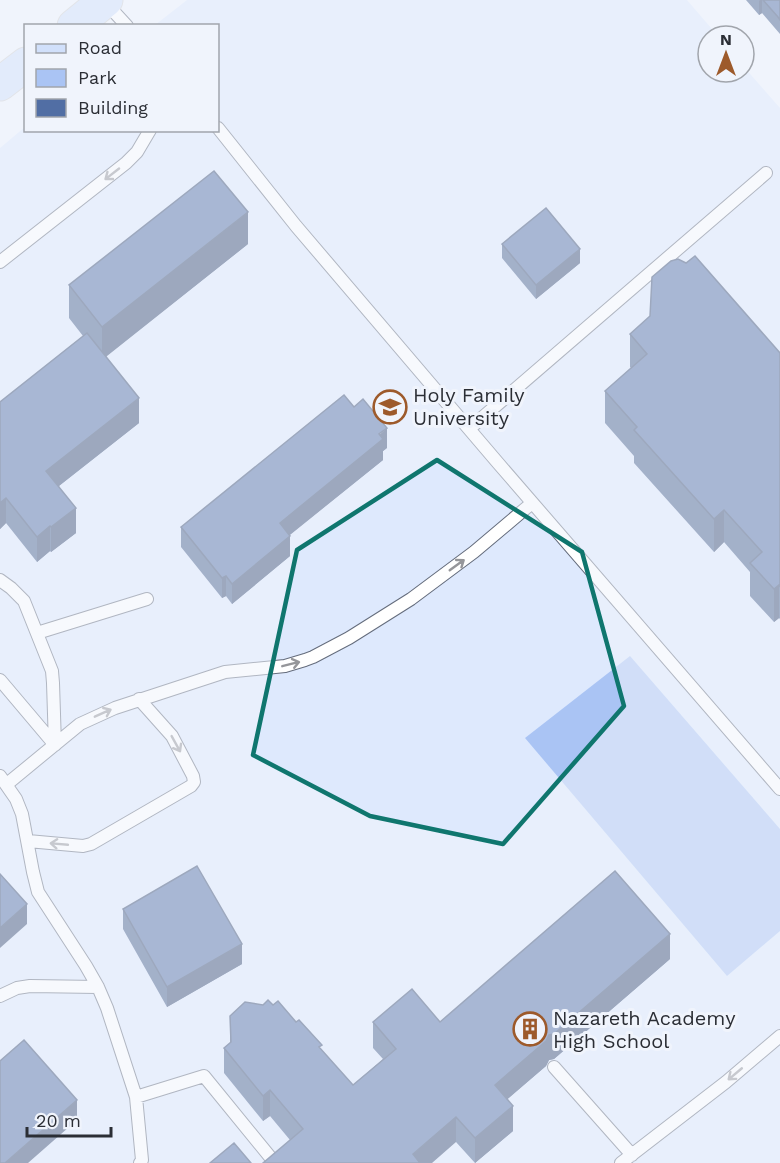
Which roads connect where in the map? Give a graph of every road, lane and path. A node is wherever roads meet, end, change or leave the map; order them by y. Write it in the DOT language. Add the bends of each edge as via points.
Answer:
graph roads {
  1 [pos="105,1"];
  2 [pos="76,24"];
  3 [pos="125,24"];
  4 [pos="24,66"];
  5 [pos="0,84"];
  6 [pos="219,129"];
  7 [pos="149,132"];
  8 [pos="766,173"];
  9 [pos="0,262"];
  10 [pos="469,429"];
  11 [pos="532,503"];
  12 [pos="0,580"];
  13 [pos="147,599"];
  14 [pos="37,633"];
  15 [pos="0,680"];
  16 [pos="139,699"];
  17 [pos="54,745"];
  18 [pos="3,780"];
  19 [pos="780,789"];
  20 [pos="28,841"];
  21 [pos="98,987"];
  22 [pos="0,996"];
  23 [pos="780,1036"];
  24 [pos="554,1067"];
  25 [pos="136,1097"];
  26 [pos="632,1155"];
  27 [pos="140,1163"];
  28 [pos="275,1163"];
  29 [pos="621,1163"];
  1 -- 2 [label="main road"];
  1 -- 3 [label="lane"];
  4 -- 5 [label="main road"];
  6 -- 10 [label="lane"];
  7 -- 9 [label="lane, one-way" via="126,162"];
  8 -- 10 [label="lane"];
  10 -- 11 [label="lane"];
  16 -- 11 [label="lane, one-way" via="225,672 285,666 313,657 411,598 484,545"];
  11 -- 19 [label="lane"];
  12 -- 14 [label="lane" via="24,601"];
  13 -- 14 [label="lane"];
  14 -- 17 [label="lane" via="52,671"];
  15 -- 17 [label="lane"];
  17 -- 16 [label="lane, one-way" via="80,724"];
  16 -- 20 [label="lane, one-way" via="172,736 193,776 191,786 91,844"];
  17 -- 18 [label="lane"];
  18 -- 20 [label="lane" via="16,799"];
  20 -- 21 [label="lane" via="39,892"];
  21 -- 22 [label="lane" via="30,986"];
  21 -- 25 [label="lane"];
  23 -- 26 [label="lane, one-way"];
  24 -- 26 [label="lane"];
  25 -- 27 [label="lane"];
  25 -- 28 [label="lane" via="204,1076"];
  26 -- 29 [label="lane"];
}
